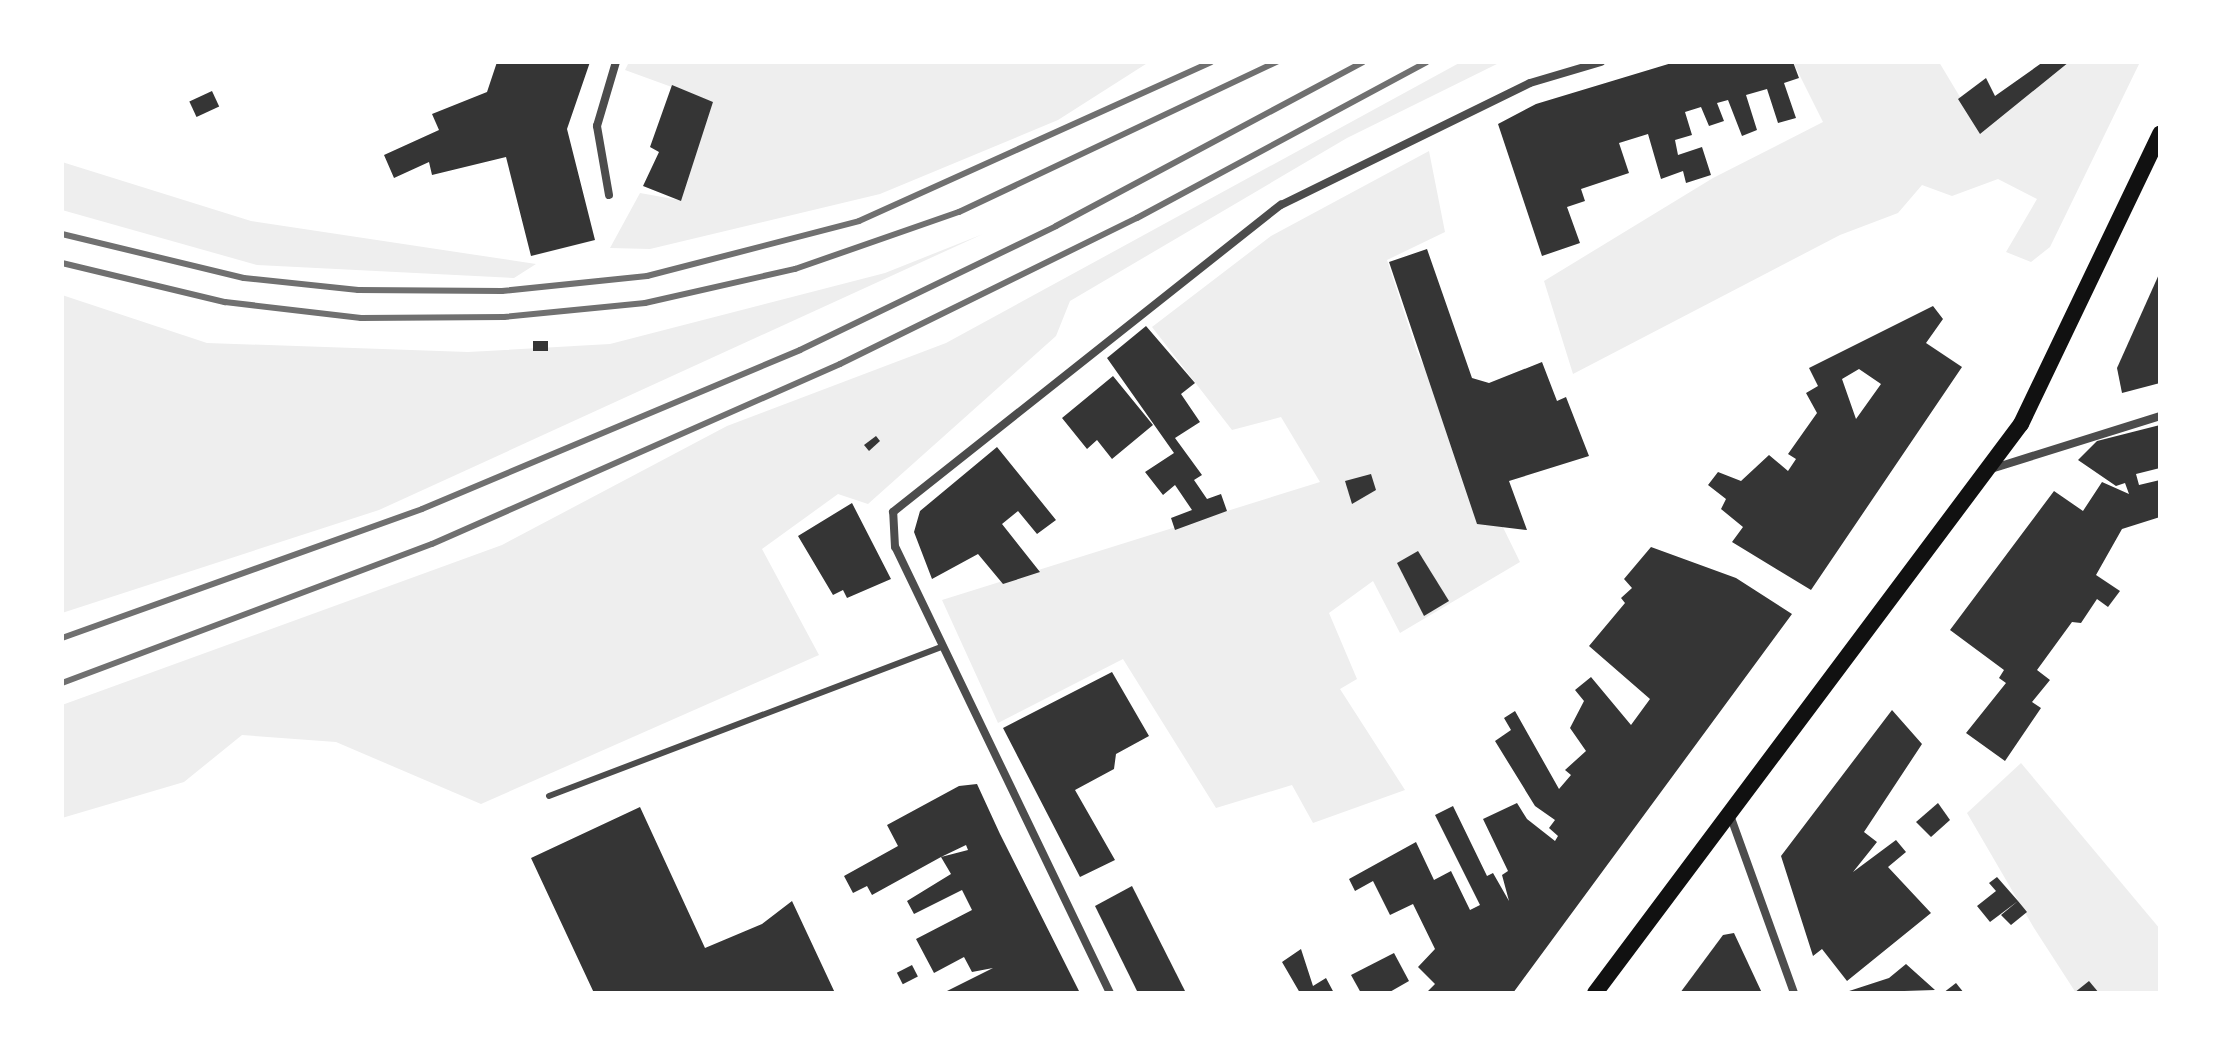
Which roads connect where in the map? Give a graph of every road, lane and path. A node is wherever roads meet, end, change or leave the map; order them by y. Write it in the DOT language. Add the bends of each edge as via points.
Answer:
graph roads {
  1 [pos="616,62"];
  2 [pos="1601,62"];
  3 [pos="2160,134"];
  4 [pos="609,195"];
  5 [pos="2160,416"];
  6 [pos="1986,471"];
  7 [pos="943,646"];
  8 [pos="549,796"];
  9 [pos="1730,815"];
  10 [pos="1110,993"];
  11 [pos="1595,993"];
  12 [pos="1794,993"];
  1 -- 4 [label="street" via="597,126"];
  2 -- 7 [label="street" via="1530,83 1281,205 893,512 895,547"];
  3 -- 6 [label="main road" via="2021,424"];
  5 -- 6 [label="street"];
  6 -- 9 [label="main road"];
  7 -- 8 [label="lane"];
  7 -- 10 [label="street"];
  9 -- 11 [label="main road"];
  9 -- 12 [label="street"];
}
